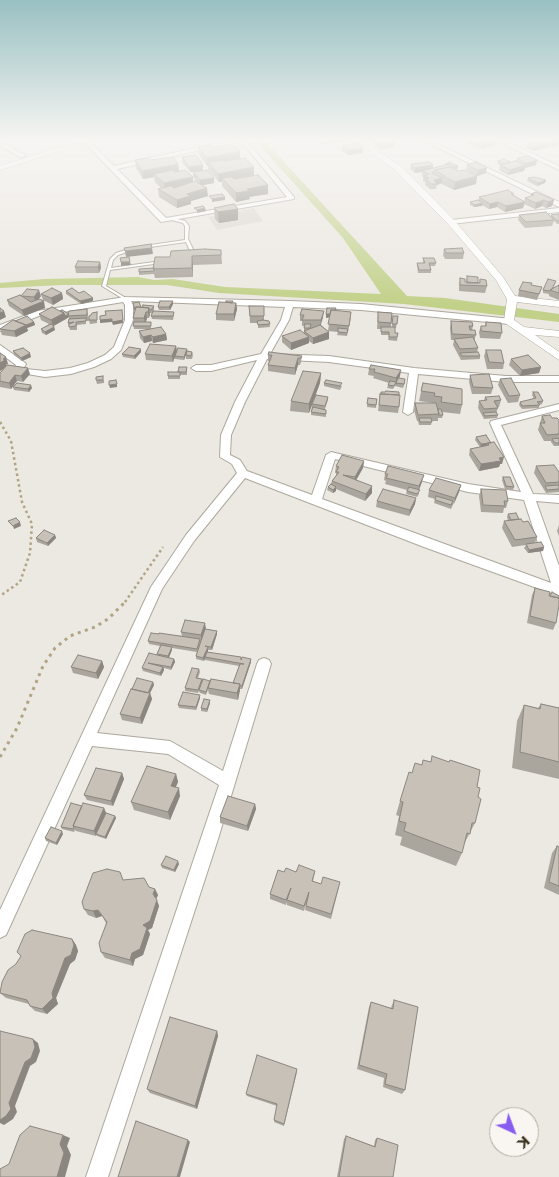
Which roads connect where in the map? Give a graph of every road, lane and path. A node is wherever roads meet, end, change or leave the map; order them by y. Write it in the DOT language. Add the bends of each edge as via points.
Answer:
graph roads {
  1 [pos="138,194"];
  2 [pos="289,194"];
  3 [pos="423,194"];
  4 [pos="536,194"];
  5 [pos="559,205"];
  6 [pos="559,210"];
  7 [pos="173,219"];
  8 [pos="451,222"];
  9 [pos="187,241"];
  10 [pos="184,257"];
  11 [pos="167,261"];
  12 [pos="109,269"];
  13 [pos="125,300"];
  14 [pos="512,301"];
  15 [pos="290,303"];
  16 [pos="559,304"];
  17 [pos="509,321"];
  18 [pos="0,328"];
  19 [pos="519,330"];
  20 [pos="559,334"];
  21 [pos="0,348"];
  22 [pos="264,356"];
  23 [pos="559,357"];
  24 [pos="196,368"];
  25 [pos="414,371"];
  26 [pos="559,379"];
  27 [pos="559,407"];
  28 [pos="408,412"];
  29 [pos="0,422"];
  30 [pos="243,473"];
  31 [pos="529,497"];
  32 [pos="559,499"];
  33 [pos="316,500"];
  34 [pos="163,547"];
  35 [pos="558,591"];
  36 [pos="0,596"];
  37 [pos="264,664"];
  38 [pos="88,739"];
  39 [pos="0,757"];
  40 [pos="228,782"];
  41 [pos="0,929"];
  42 [pos="97,1177"];
  1 -- 7 [label="street" via="164,220"];
  2 -- 7 [label="street" via="292,198"];
  3 -- 8 [label="street"];
  4 -- 5 [label="street"];
  6 -- 8 [label="street"];
  7 -- 9 [label="lane" via="188,226"];
  8 -- 14 [label="street" via="500,279"];
  9 -- 10 [label="lane" via="192,251"];
  9 -- 12 [label="lane" via="128,249 111,260"];
  11 -- 12 [label="lane"];
  12 -- 13 [label="lane" via="104,286"];
  13 -- 15 [label="street"];
  13 -- 18 [label="street" via="37,314"];
  13 -- 21 [label="street" via="129,305 129,320 118,348 91,365 45,374 26,372 18,370 21,364"];
  14 -- 16 [label="street"];
  14 -- 17 [label="street"];
  15 -- 17 [label="street"];
  15 -- 22 [label="street" via="285,320"];
  17 -- 19 [label="street"];
  19 -- 20 [label="street"];
  19 -- 23 [label="street"];
  22 -- 24 [label="street" via="211,368"];
  22 -- 25 [label="street"];
  22 -- 30 [label="street" via="226,435 225,457 236,462"];
  25 -- 26 [label="street" via="506,379"];
  25 -- 28 [label="street"];
  27 -- 31 [label="street" via="495,423"];
  29 -- 36 [label="path" via="11,441 22,502 32,524 30,553 20,582"];
  30 -- 33 [label="street"];
  30 -- 38 [label="street" via="190,538 157,587"];
  31 -- 32 [label="street"];
  31 -- 33 [label="street" via="468,488 331,456"];
  31 -- 35 [label="street" via="556,575"];
  33 -- 35 [label="street"];
  34 -- 39 [label="path" via="122,607 108,619 70,636 55,648 43,666 17,728"];
  37 -- 40 [label="street"];
  38 -- 40 [label="street" via="170,748"];
  38 -- 41 [label="street"];
  40 -- 42 [label="street"];
}
